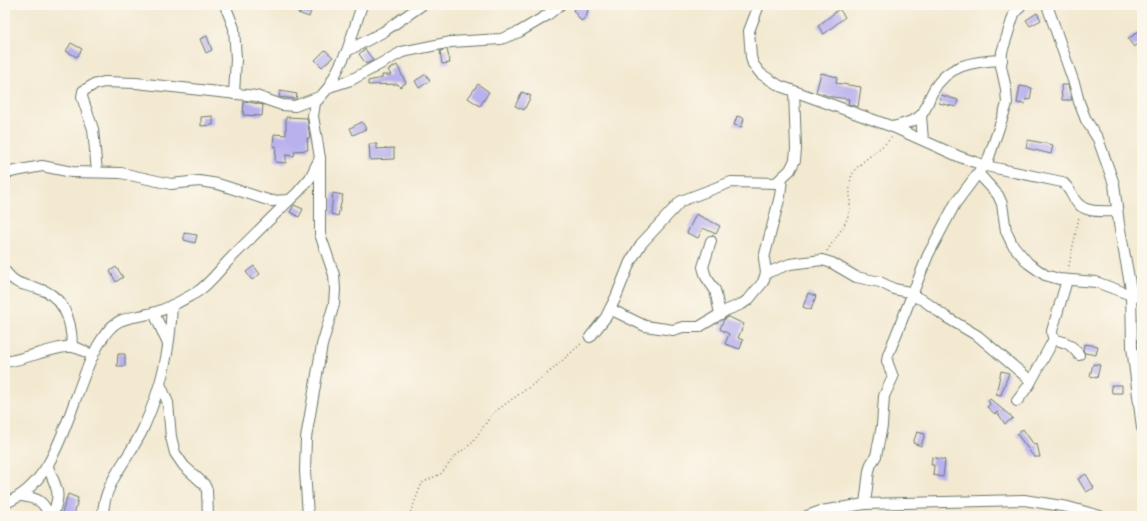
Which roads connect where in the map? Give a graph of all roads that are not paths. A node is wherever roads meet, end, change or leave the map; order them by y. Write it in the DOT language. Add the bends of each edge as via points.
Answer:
graph roads {
  1 [pos="225,5"];
  2 [pos="362,5"];
  3 [pos="422,5"];
  4 [pos="560,5"];
  5 [pos="759,5"];
  6 [pos="1021,5"];
  7 [pos="1047,5"];
  8 [pos="347,51"];
  9 [pos="1002,60"];
  10 [pos="329,87"];
  11 [pos="794,91"];
  12 [pos="234,94"];
  13 [pos="319,97"];
  14 [pos="921,116"];
  15 [pos="895,127"];
  16 [pos="923,140"];
  17 [pos="320,158"];
  18 [pos="983,168"];
  19 [pos="98,172"];
  20 [pos="5,173"];
  21 [pos="782,179"];
  22 [pos="289,200"];
  23 [pos="1117,211"];
  24 [pos="711,241"];
  25 [pos="5,271"];
  26 [pos="766,273"];
  27 [pos="1067,280"];
  28 [pos="1142,293"];
  29 [pos="913,294"];
  30 [pos="1131,297"];
  31 [pos="172,305"];
  32 [pos="610,309"];
  33 [pos="154,313"];
  34 [pos="720,314"];
  35 [pos="590,337"];
  36 [pos="1054,339"];
  37 [pos="72,347"];
  38 [pos="169,348"];
  39 [pos="1080,355"];
  40 [pos="1138,355"];
  41 [pos="93,356"];
  42 [pos="5,362"];
  43 [pos="1031,381"];
  44 [pos="161,386"];
  45 [pos="1017,401"];
  46 [pos="1142,428"];
  47 [pos="48,467"];
  48 [pos="22,496"];
  49 [pos="5,503"];
  50 [pos="865,504"];
  51 [pos="51,516"];
  52 [pos="103,516"];
  53 [pos="208,516"];
  54 [pos="308,516"];
  55 [pos="808,516"];
  56 [pos="1100,516"];
  1 -- 12 [label="street" via="234,28"];
  2 -- 8 [label="street"];
  3 -- 8 [label="street" via="383,32"];
  4 -- 10 [label="street" via="519,32 501,39 451,42 402,52 351,80"];
  5 -- 11 [label="street" via="749,31 753,64 761,74"];
  6 -- 9 [label="street" via="1014,14 1008,31"];
  7 -- 23 [label="street" via="1079,102 1108,164 1114,184"];
  8 -- 10 [label="street"];
  9 -- 14 [label="street" via="968,63 949,71 939,81"];
  9 -- 18 [label="street" via="1007,104"];
  10 -- 13 [label="street"];
  11 -- 15 [label="street"];
  11 -- 21 [label="street" via="796,149 790,170"];
  12 -- 13 [label="street" via="256,96 282,105 295,106"];
  12 -- 19 [label="street" via="136,83 104,82 86,88 82,91 82,97 93,129"];
  13 -- 17 [label="street" via="315,103 313,116"];
  14 -- 15 [label="street"];
  14 -- 16 [label="street"];
  15 -- 16 [label="street"];
  16 -- 18 [label="street"];
  17 -- 22 [label="street" via="310,178"];
  17 -- 54 [label="street" via="320,234 334,275 335,290 334,304 322,345 306,438"];
  18 -- 23 [label="street" via="1062,182 1081,207 1089,210"];
  18 -- 27 [label="street" via="1002,204 1006,232 1012,244 1028,264 1045,275"];
  18 -- 29 [label="street" via="948,217 928,255"];
  19 -- 20 [label="street" via="72,172 42,166"];
  19 -- 22 [label="street" via="121,173 171,184 199,181 234,188 271,201"];
  21 -- 26 [label="street" via="764,258"];
  21 -- 32 [label="street" via="772,184 731,182 681,201 641,244 630,262"];
  22 -- 31 [label="street" via="211,280"];
  23 -- 30 [label="street"];
  24 -- 34 [label="street" via="703,267 715,290"];
  25 -- 37 [label="street" via="22,286 37,288 58,300 64,307 71,327"];
  26 -- 29 [label="street" via="790,264 822,260 856,277 880,282"];
  26 -- 34 [label="street" via="763,282 749,299"];
  27 -- 30 [label="street" via="1096,282"];
  27 -- 36 [label="street" via="1052,331"];
  28 -- 30 [label="street"];
  29 -- 43 [label="street" via="978,336"];
  29 -- 50 [label="street" via="888,355 887,361 893,377 884,396 882,426 876,456 869,471"];
  30 -- 40 [label="street"];
  31 -- 33 [label="street"];
  31 -- 38 [label="street"];
  32 -- 34 [label="street" via="646,326 673,330 699,327"];
  32 -- 35 [label="street"];
  33 -- 38 [label="street"];
  33 -- 41 [label="street" via="118,320 102,338"];
  36 -- 39 [label="street" via="1069,344"];
  36 -- 43 [label="street"];
  37 -- 41 [label="street"];
  37 -- 42 [label="street"];
  38 -- 44 [label="street"];
  40 -- 46 [label="street"];
  41 -- 47 [label="street"];
  43 -- 45 [label="street"];
  44 -- 52 [label="street" via="143,428 108,487"];
  44 -- 53 [label="street" via="168,403 175,453 184,466 204,484"];
  47 -- 48 [label="street"];
  47 -- 51 [label="street" via="58,492 58,500"];
  48 -- 49 [label="street"];
  48 -- 51 [label="street" via="40,500"];
  50 -- 55 [label="street" via="821,511"];
  50 -- 56 [label="street" via="1024,500 1068,507"];
}
